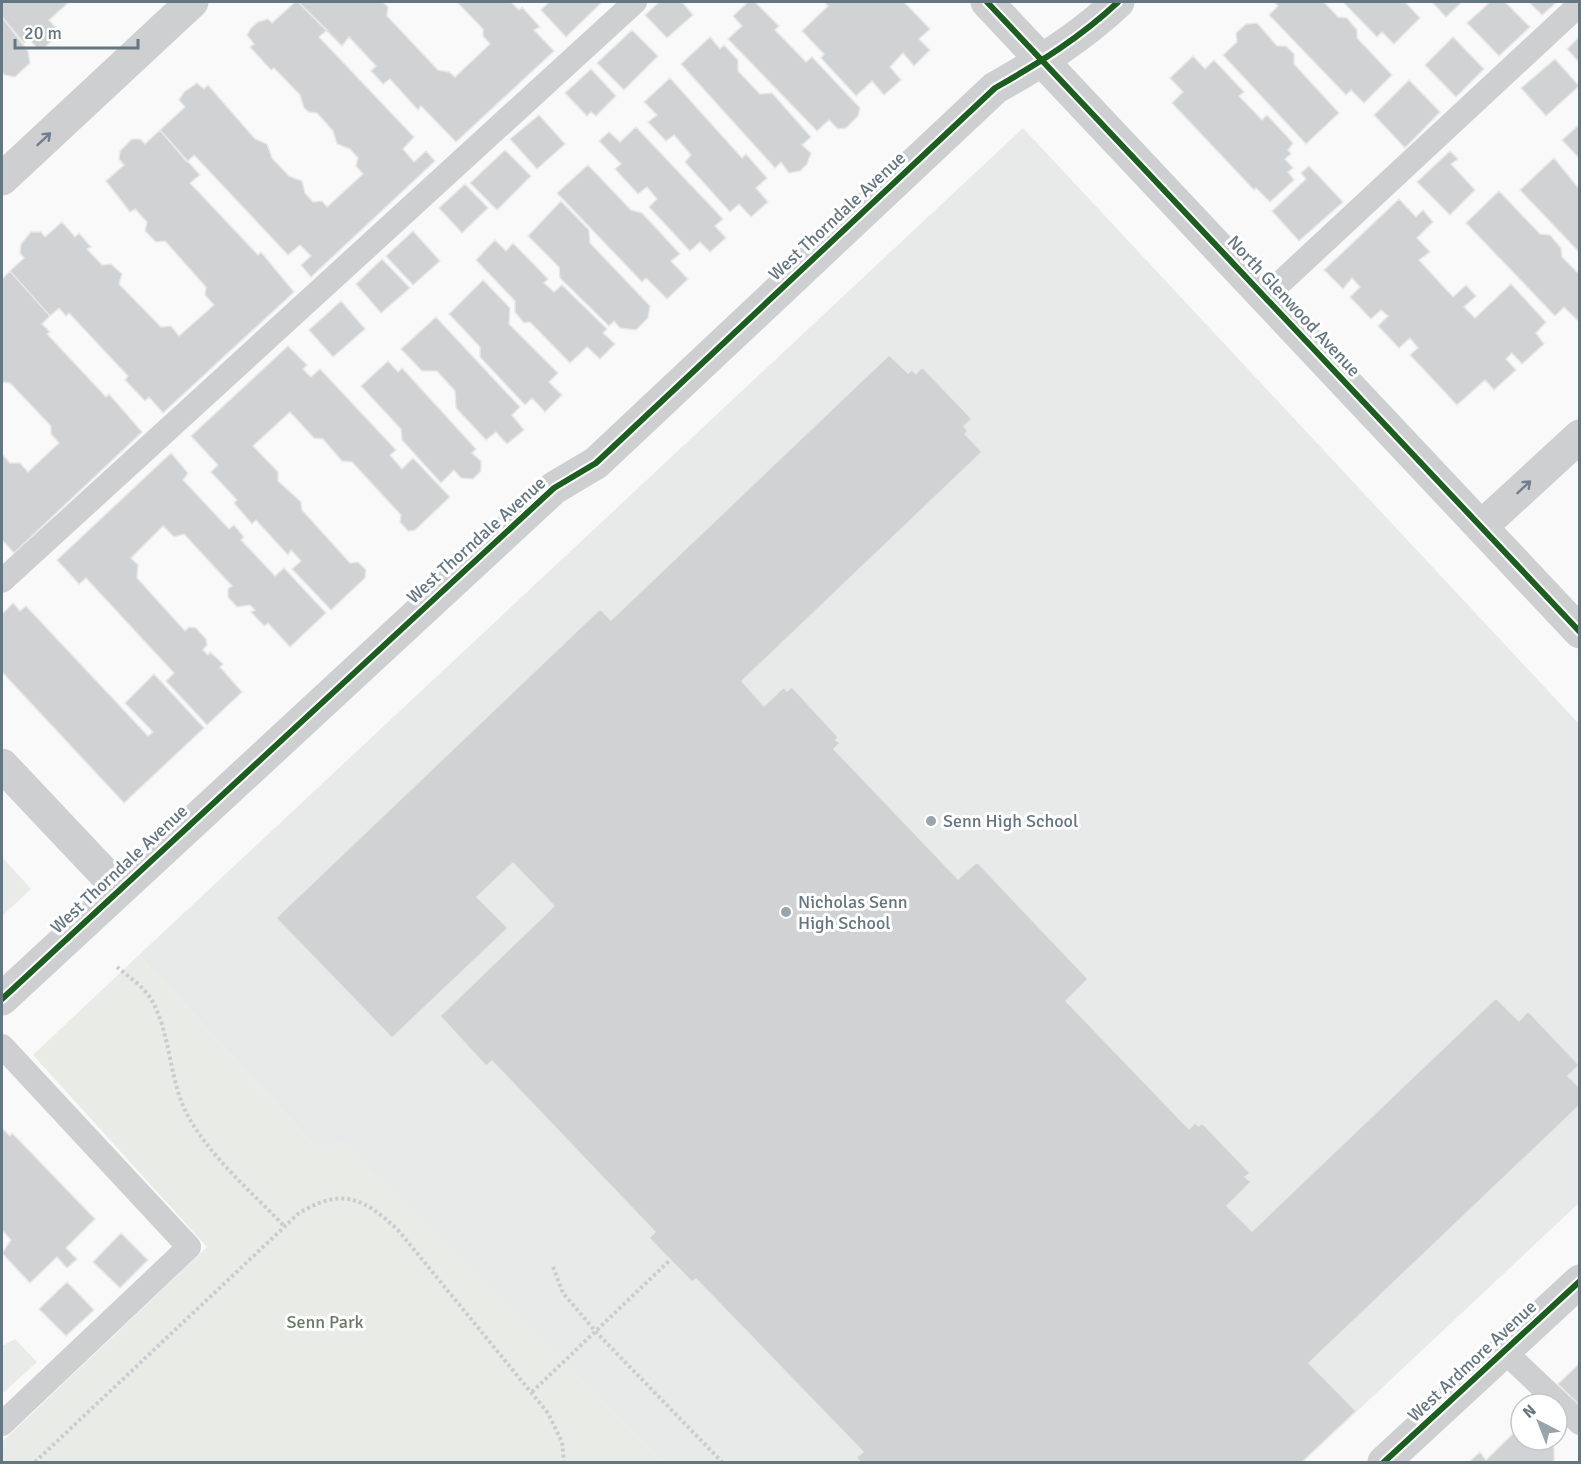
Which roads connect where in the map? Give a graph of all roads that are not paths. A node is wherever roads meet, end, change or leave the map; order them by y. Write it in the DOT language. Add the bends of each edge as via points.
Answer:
graph roads {
  1 [pos="192,2"];
  2 [pos="635,2"];
  3 [pos="987,2"];
  4 [pos="1118,2"];
  5 [pos="1580,4"];
  6 [pos="1043,61"];
  7 [pos="2,179"];
  8 [pos="1265,297"];
  9 [pos="1580,436"];
  10 [pos="1481,527"];
  11 [pos="2,581"];
  12 [pos="1580,632"];
  13 [pos="2,765"];
  14 [pos="119,889"];
  15 [pos="2,999"];
  16 [pos="2,1046"];
  17 [pos="1580,1281"];
  18 [pos="1504,1351"];
  19 [pos="1580,1423"];
  20 [pos="2,1424"];
  21 [pos="1384,1462"];
  7 -- 1 [label="street, one-way"];
  2 -- 11 [label="lane"];
  3 -- 6 [label="street, North Glenwood Avenue"];
  4 -- 6 [label="street, West Thorndale Avenue"];
  5 -- 8 [label="lane"];
  6 -- 8 [label="street, North Glenwood Avenue"];
  6 -- 14 [label="street, West Thorndale Avenue" via="995,88 596,463 554,488"];
  8 -- 10 [label="street, North Glenwood Avenue"];
  10 -- 9 [label="street, one-way"];
  10 -- 12 [label="street, North Glenwood Avenue"];
  13 -- 14 [label="street"];
  14 -- 15 [label="street, West Thorndale Avenue"];
  16 -- 20 [label="lane" via="189,1247"];
  17 -- 18 [label="street, West Ardmore Avenue"];
  18 -- 19 [label="lane"];
  18 -- 21 [label="street, West Ardmore Avenue"];
}
